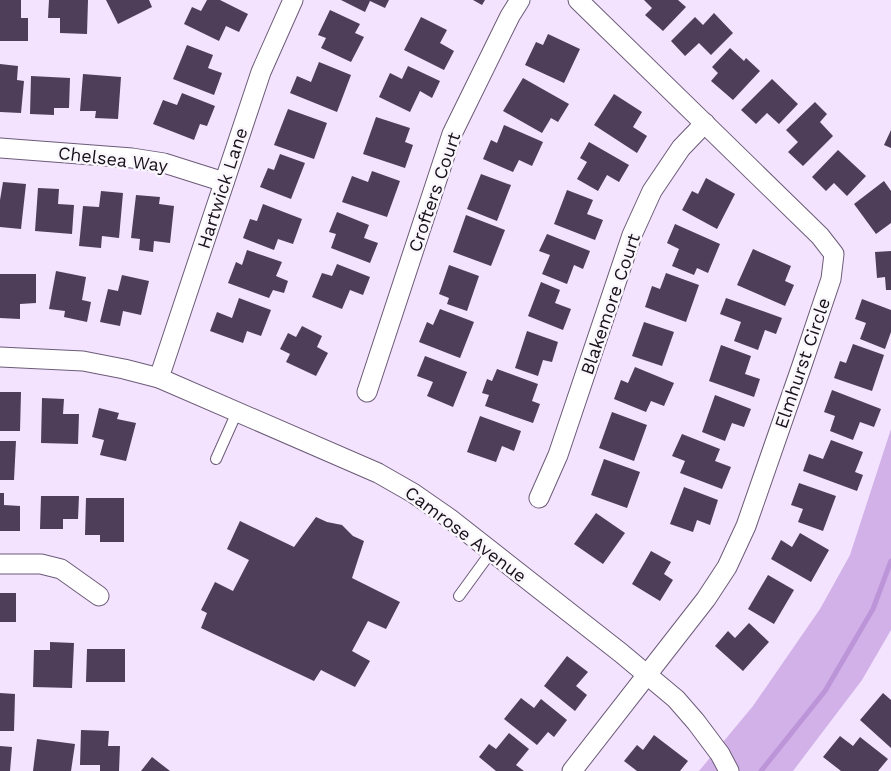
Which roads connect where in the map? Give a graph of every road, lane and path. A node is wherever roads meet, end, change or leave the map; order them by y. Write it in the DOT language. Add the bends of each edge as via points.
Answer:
graph roads {
  1 [pos="293,0"];
  2 [pos="520,0"];
  3 [pos="578,0"];
  4 [pos="704,123"];
  5 [pos="0,148"];
  6 [pos="224,182"];
  7 [pos="0,357"];
  8 [pos="159,378"];
  9 [pos="367,392"];
  10 [pos="237,412"];
  11 [pos="216,459"];
  12 [pos="539,498"];
  13 [pos="491,552"];
  14 [pos="0,564"];
  15 [pos="99,596"];
  16 [pos="459,596"];
  17 [pos="648,676"];
  18 [pos="572,771"];
  19 [pos="729,771"];
  1 -- 6 [label="street, Hartwick Lane" via="261,72"];
  2 -- 9 [label="street, Crofters Court" via="452,134"];
  3 -- 4 [label="street, Elmhurst Circle"];
  4 -- 12 [label="street, Blakemore Court" via="681,148 652,191 632,235 558,455"];
  4 -- 17 [label="street, Elmhurst Circle" via="820,236 834,254 831,279 746,526 727,567"];
  5 -- 6 [label="street, Chelsea Way" via="164,163"];
  6 -- 8 [label="street, Hartwick Lane"];
  7 -- 8 [label="street, Camrose Avenue" via="83,361"];
  8 -- 10 [label="street, Camrose Avenue"];
  10 -- 11 [label="lane"];
  10 -- 13 [label="street, Camrose Avenue" via="378,473 421,498"];
  13 -- 16 [label="lane"];
  13 -- 17 [label="street, Camrose Avenue"];
  14 -- 15 [label="street" via="41,564 61,569"];
  17 -- 18 [label="street, Elmhurst Circle"];
  17 -- 19 [label="street, Camrose Avenue" via="676,699 696,722"];
}
